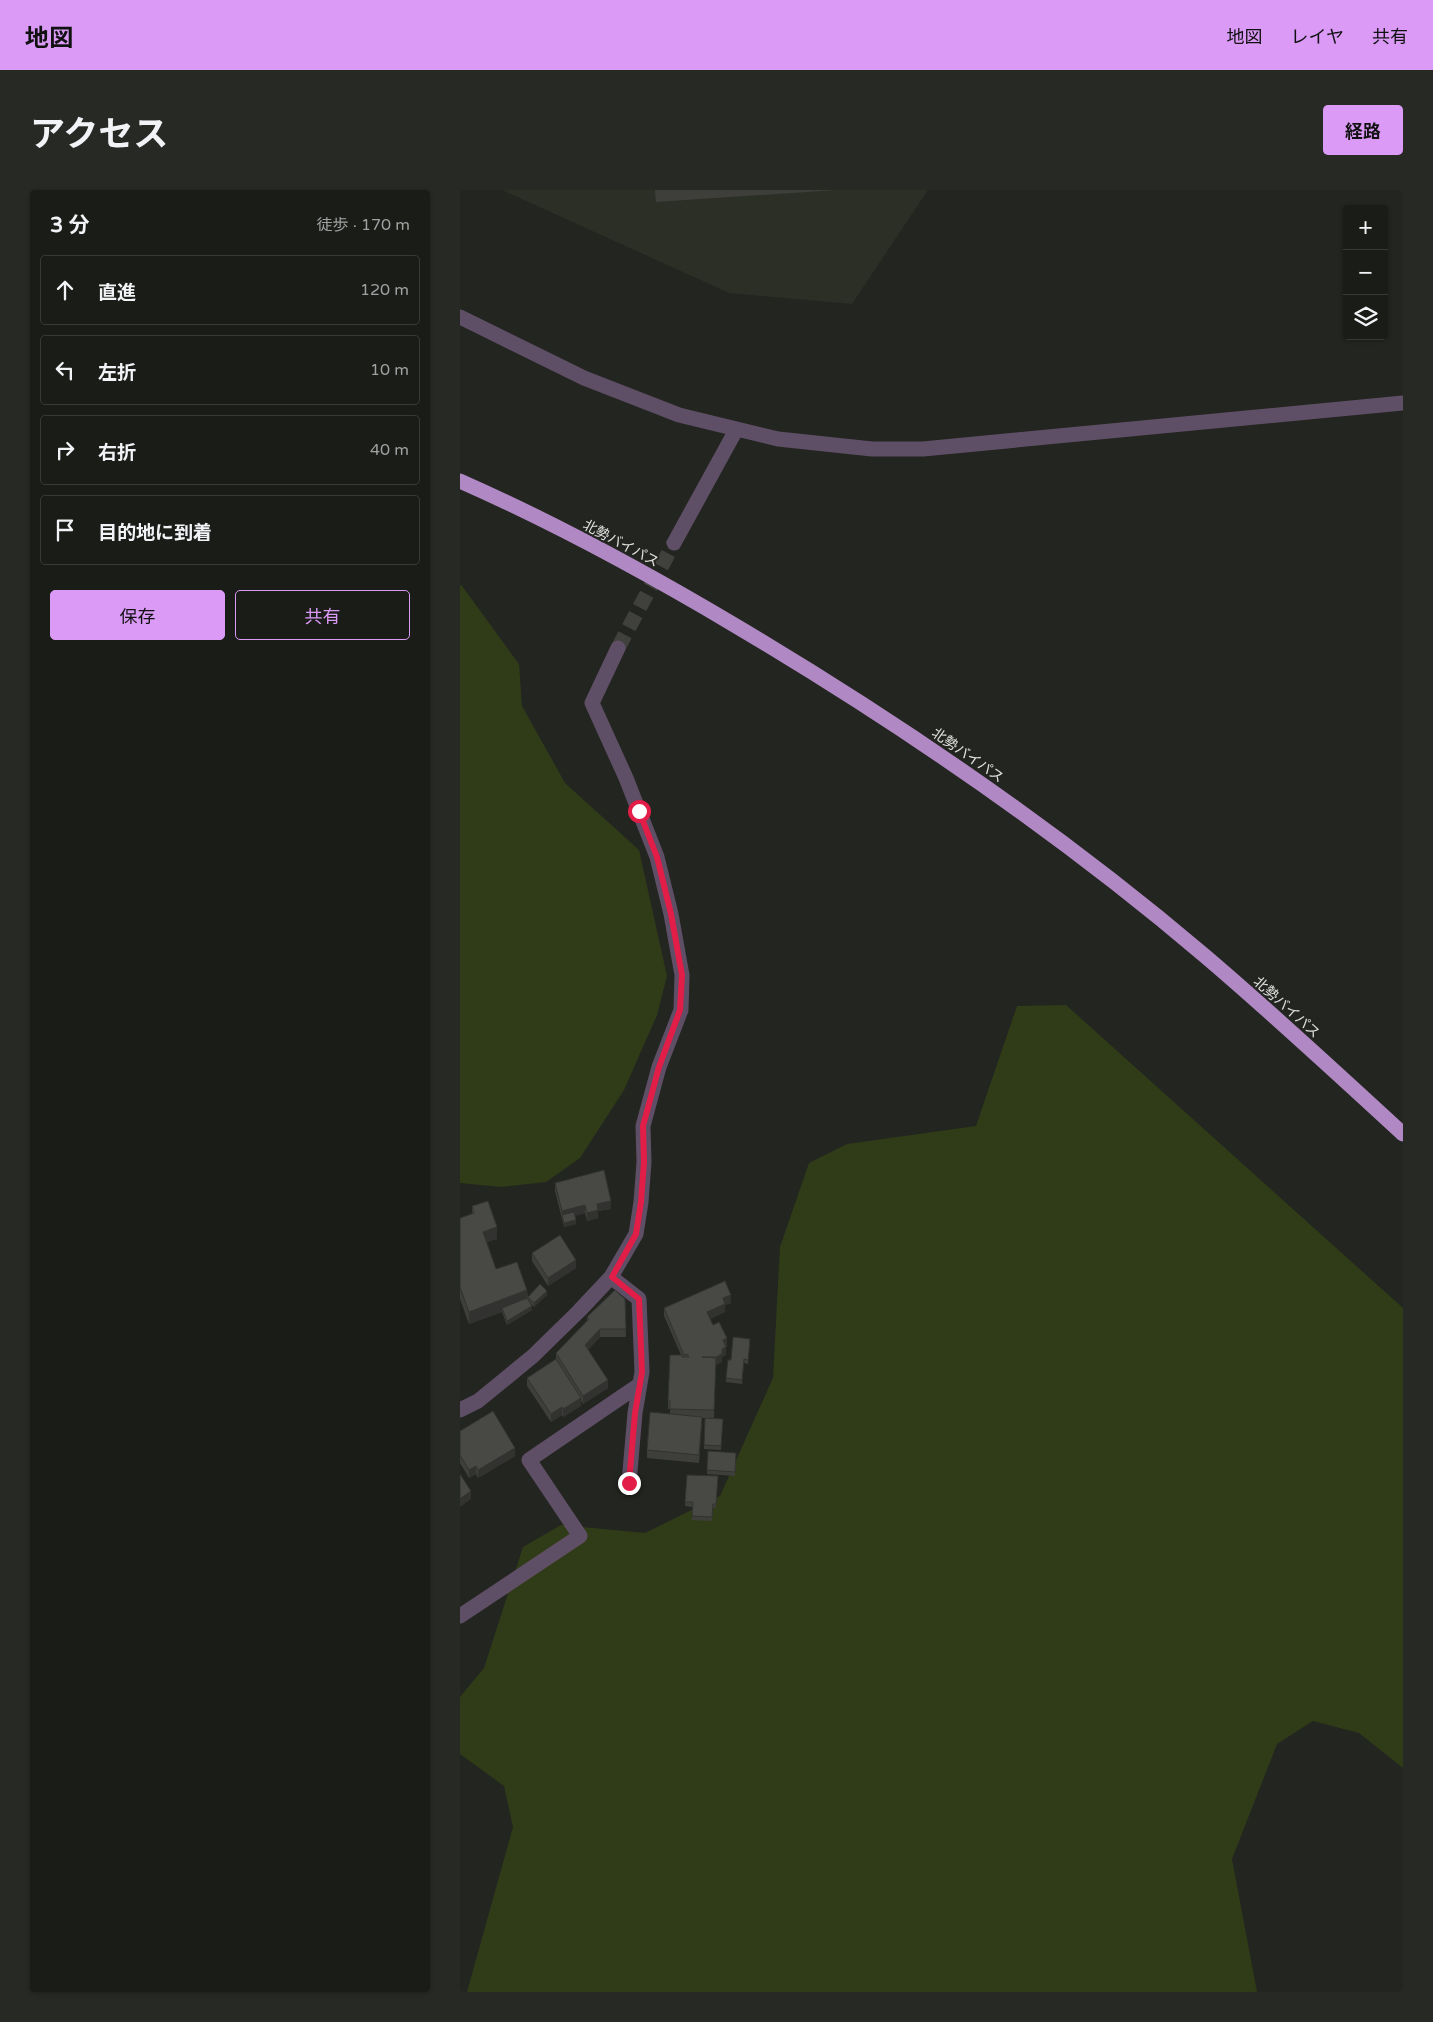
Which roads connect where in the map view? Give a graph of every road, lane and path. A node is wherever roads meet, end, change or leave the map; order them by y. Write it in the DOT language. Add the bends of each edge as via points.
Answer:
graph roads {
  1 [pos="460,317"];
  2 [pos="1403,402"];
  3 [pos="736,430"];
  4 [pos="460,481"];
  5 [pos="674,544"];
  6 [pos="618,648"];
  7 [pos="1403,1134"];
  8 [pos="612,1277"];
  9 [pos="640,1385"];
  10 [pos="460,1410"];
  11 [pos="629,1483"];
  12 [pos="460,1616"];
  1 -- 3 [label="street" via="584,378 679,415"];
  2 -- 3 [label="street" via="923,449 872,449"];
  3 -- 5 [label="street"];
  4 -- 7 [label="highway, 北勢バイパス" via="526,510 679,592 812,671 945,758 1072,850 1204,956"];
  6 -- 8 [label="street" via="592,703 657,857 682,975 680,1010 659,1067 643,1126 644,1162 636,1234"];
  8 -- 9 [label="street" via="639,1299"];
  8 -- 10 [label="street" via="533,1356 478,1400"];
  9 -- 11 [label="street"];
  9 -- 12 [label="street" via="529,1460 580,1536"];
}
